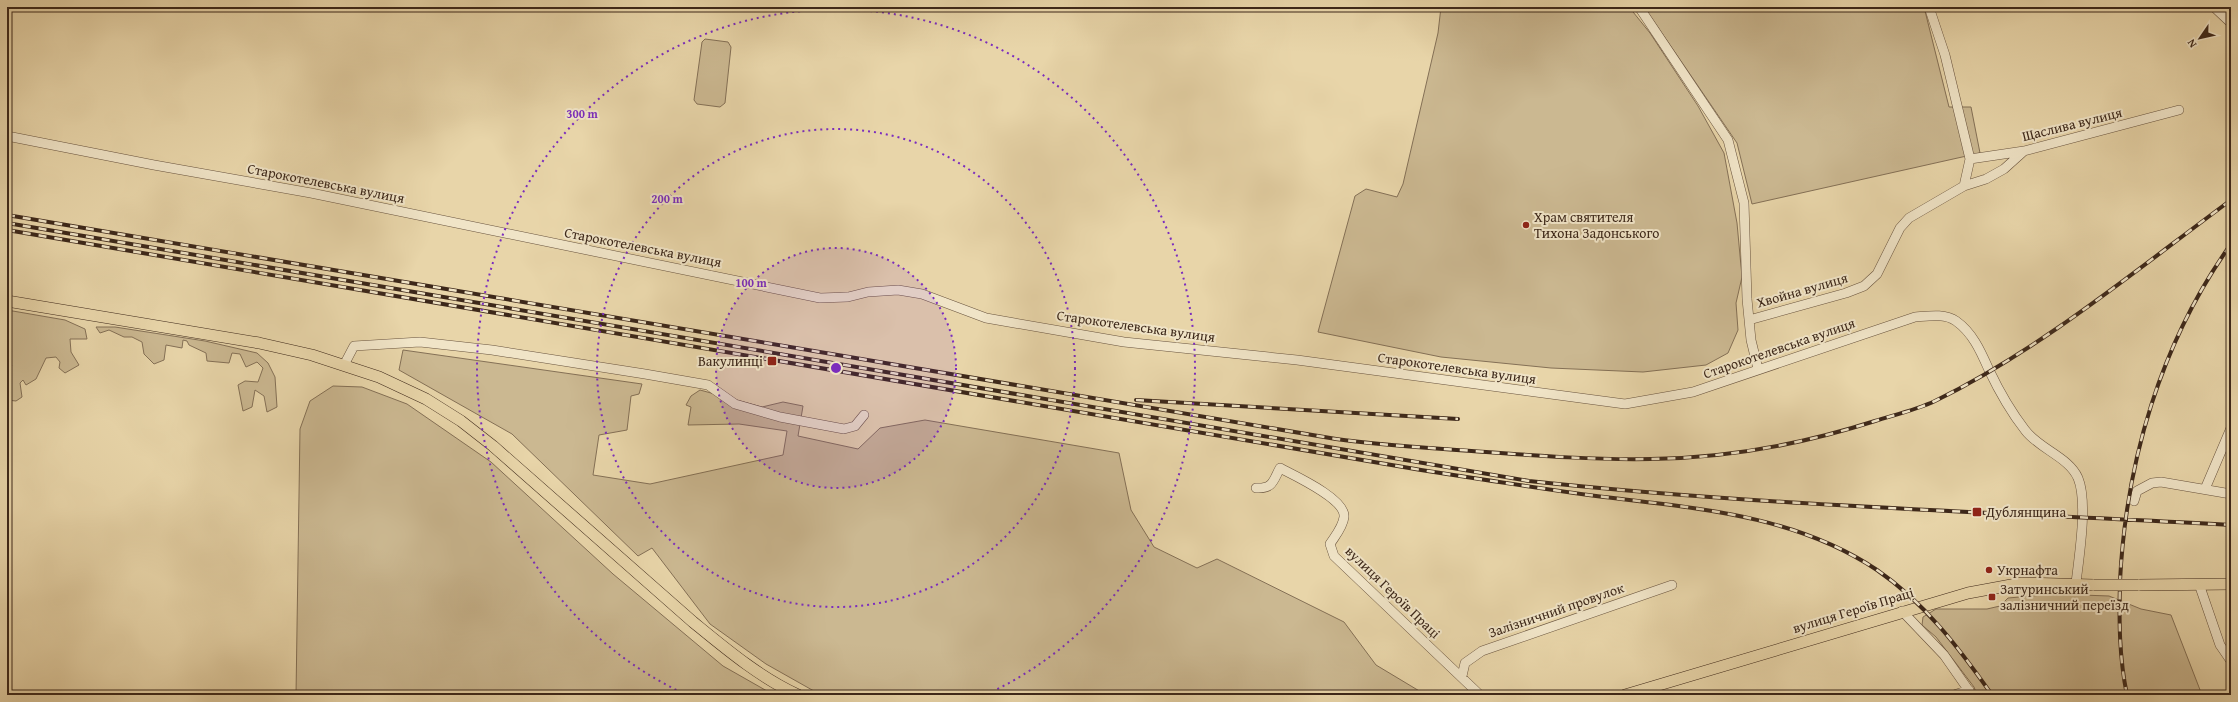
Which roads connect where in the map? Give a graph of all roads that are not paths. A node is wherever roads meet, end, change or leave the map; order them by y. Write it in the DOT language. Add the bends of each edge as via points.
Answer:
graph roads {
  1 [pos="1639,7"];
  2 [pos="1929,7"];
  3 [pos="2214,7"];
  4 [pos="2231,23"];
  5 [pos="2179,110"];
  6 [pos="7,136"];
  7 [pos="2024,151"];
  8 [pos="1970,159"];
  9 [pos="1964,186"];
  10 [pos="7,301"];
  11 [pos="1749,320"];
  12 [pos="344,366"];
  13 [pos="1758,369"];
  14 [pos="864,415"];
  15 [pos="2231,428"];
  16 [pos="1256,488"];
  17 [pos="2205,489"];
  18 [pos="2231,494"];
  19 [pos="2134,501"];
  20 [pos="2076,584"];
  21 [pos="2199,584"];
  22 [pos="2231,584"];
  23 [pos="1672,585"];
  24 [pos="1902,611"];
  25 [pos="2231,661"];
  26 [pos="1462,676"];
  27 [pos="1641,693"];
  28 [pos="1970,693"];
  29 [pos="798,695"];
  30 [pos="1480,695"];
  31 [pos="1625,695"];
  32 [pos="1954,695"];
  1 -- 11 [label="street" via="1728,140 1744,203"];
  2 -- 8 [label="street" via="1945,55"];
  3 -- 4 [label="street"];
  5 -- 7 [label="street, Щаслива вулиця"];
  6 -- 13 [label="street, Старокотелевська вулиця" via="311,193 820,298 898,290 922,294 986,318 1124,342 1297,360 1625,404 1693,392"];
  7 -- 8 [label="street, Щаслива вулиця"];
  7 -- 9 [label="street, Хвойна вулиця" via="2004,169"];
  8 -- 9 [label="street"];
  9 -- 11 [label="street, Хвойна вулиця" via="1909,218 1900,228 1877,274 1864,286 1846,294"];
  10 -- 12 [label="main road" via="259,343 312,355"];
  11 -- 13 [label="street, Хвойна вулиця"];
  12 -- 14 [label="street" via="354,346 420,342 492,350 708,386 735,404 780,417 844,430 855,426"];
  12 -- 29 [label="main road" via="379,376 461,421 493,446 693,622 754,669"];
  13 -- 20 [label="street, Старокотелевська вулиця" via="1915,317 1936,315 1955,320 1970,332 2009,407 2026,431 2042,448 2072,468 2079,479 2083,502"];
  15 -- 17 [label="street"];
  16 -- 26 [label="street, вулиця Героїв Праці" via="1272,485 1280,468 1333,498 1341,506 1344,515 1342,524 1330,544 1334,556"];
  17 -- 18 [label="street"];
  17 -- 19 [label="street" via="2161,482 2152,483 2137,491"];
  20 -- 21 [label="main road, вулиця Героїв Праці, bridge"];
  20 -- 24 [label="main road, вулиця Героїв Праці" via="2022,583 1998,586"];
  21 -- 22 [label="main road, вулиця Героїв Праці"];
  21 -- 25 [label="street" via="2220,645"];
  23 -- 26 [label="street, Залізничний провулок" via="1482,651 1465,663"];
  24 -- 27 [label="main road, вулиця Героїв Праці"];
  24 -- 28 [label="street" via="1944,655"];
  26 -- 30 [label="street, вулиця Героїв Праці"];
  27 -- 31 [label="main road, вулиця Героїв Праці"];
  28 -- 32 [label="street"];
}
